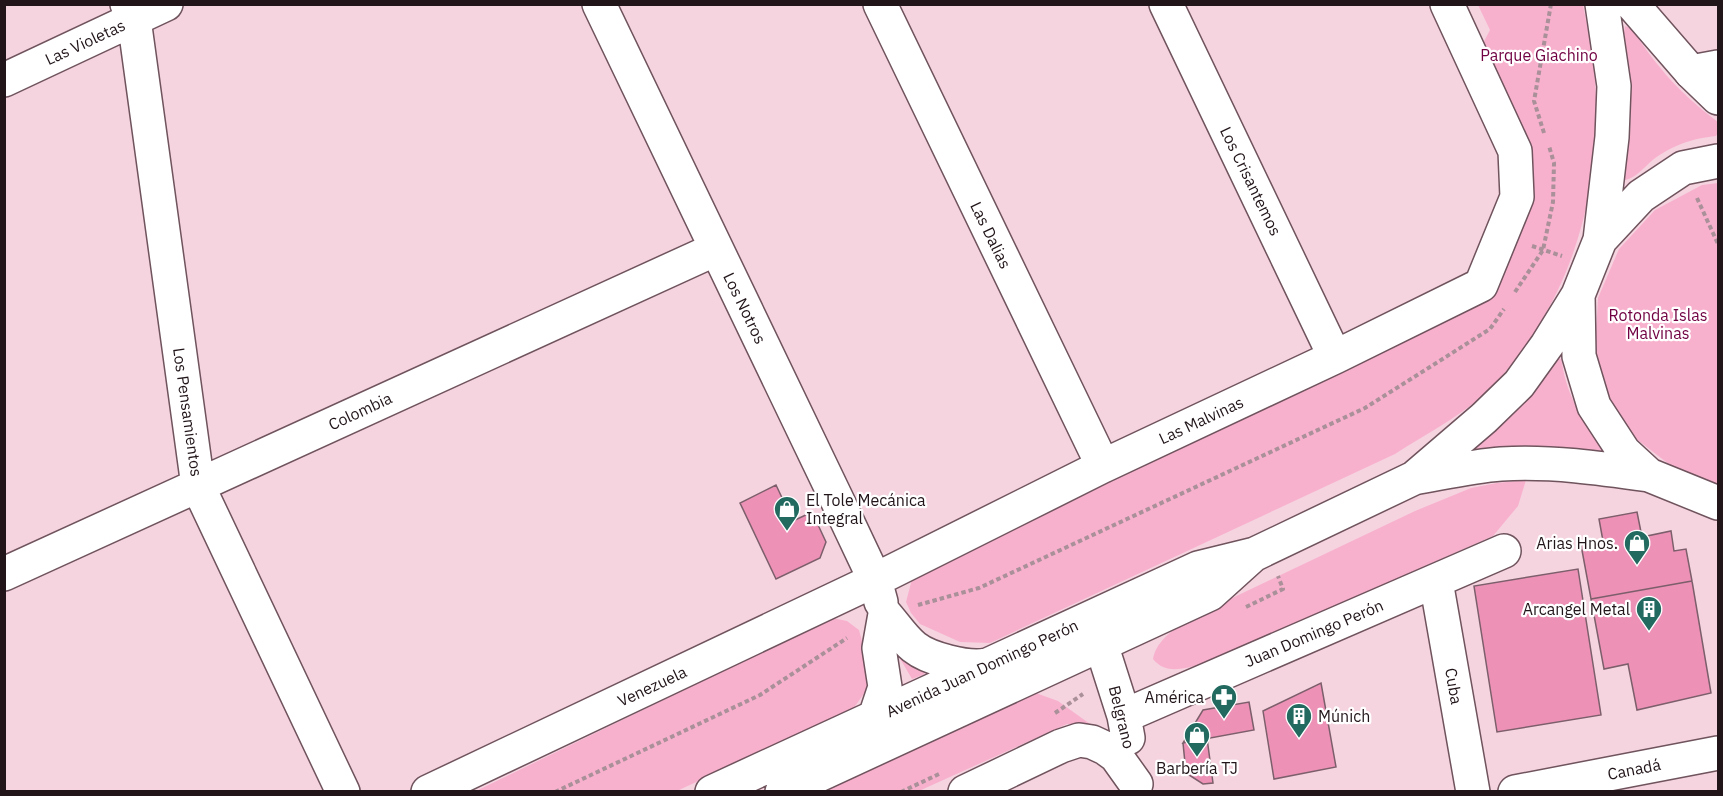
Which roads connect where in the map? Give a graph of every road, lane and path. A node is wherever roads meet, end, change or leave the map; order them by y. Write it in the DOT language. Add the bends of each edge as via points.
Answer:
graph roads {
  1 [pos="166,4"];
  2 [pos="598,4"];
  3 [pos="880,4"];
  4 [pos="1166,4"];
  5 [pos="1446,4"];
  6 [pos="1551,4"];
  7 [pos="1602,4"];
  8 [pos="1632,4"];
  9 [pos="130,12"];
  10 [pos="1705,70"];
  11 [pos="4,80"];
  12 [pos="1719,98"];
  13 [pos="1719,161"];
  14 [pos="1683,168"];
  15 [pos="1502,237"];
  16 [pos="1719,244"];
  17 [pos="716,249"];
  18 [pos="1543,250"];
  19 [pos="1595,253"];
  20 [pos="1578,295"];
  21 [pos="1335,357"];
  22 [pos="1103,466"];
  23 [pos="1649,475"];
  24 [pos="1414,478"];
  25 [pos="198,486"];
  26 [pos="1717,504"];
  27 [pos="1504,551"];
  28 [pos="1255,554"];
  29 [pos="4,574"];
  30 [pos="875,580"];
  31 [pos="1436,581"];
  32 [pos="885,614"];
  33 [pos="1101,644"];
  34 [pos="989,664"];
  35 [pos="1124,716"];
  36 [pos="875,717"];
  37 [pos="1719,753"];
  38 [pos="1136,788"];
  39 [pos="343,792"];
  40 [pos="428,792"];
  41 [pos="555,792"];
  42 [pos="712,792"];
  43 [pos="782,792"];
  44 [pos="965,792"];
  45 [pos="1473,792"];
  46 [pos="1515,792"];
  1 -- 9 [label="street, Las Violetas"];
  2 -- 17 [label="street, Los Notros"];
  3 -- 22 [label="street, Las Dalias"];
  4 -- 21 [label="street, Los Crisantemos"];
  5 -- 15 [label="street, Las Malvinas" via="1515,151 1517,197"];
  6 -- 18 [label="path" via="1534,101 1554,163"];
  7 -- 19 [label="street" via="1614,86 1612,136"];
  8 -- 10 [label="street"];
  9 -- 11 [label="street, Las Violetas"];
  9 -- 25 [label="street, Los Pensamientos"];
  10 -- 12 [label="street"];
  13 -- 14 [label="street"];
  14 -- 16 [label="path"];
  14 -- 19 [label="street" via="1641,195"];
  15 -- 18 [label="path"];
  15 -- 21 [label="street, Las Malvinas" via="1481,285"];
  17 -- 25 [label="street, Colombia"];
  17 -- 30 [label="street, Los Notros"];
  18 -- 19 [label="path"];
  18 -- 32 [label="path" via="1490,329 1365,408 979,588"];
  19 -- 20 [label="street"];
  20 -- 23 [label="street" via="1579,356 1594,406 1624,452"];
  20 -- 24 [label="street, Avenida Juan Domingo Perón" via="1519,384"];
  21 -- 22 [label="street, Las Malvinas"];
  22 -- 30 [label="street, Las Malvinas"];
  23 -- 24 [label="street, Avenida Juan Domingo Perón" via="1546,463 1500,464"];
  23 -- 26 [label="street"];
  24 -- 28 [label="street, Avenida Juan Domingo Perón"];
  25 -- 29 [label="street, Colombia"];
  25 -- 39 [label="street, Los Pensamientos"];
  27 -- 31 [label="street, Juan Domingo Perón"];
  28 -- 33 [label="street, Avenida Juan Domingo Perón" via="1210,594"];
  28 -- 34 [label="street, Avenida Juan Domingo Perón" via="1198,568"];
  30 -- 32 [label="street, Los Notros"];
  30 -- 40 [label="street, Venezuela"];
  31 -- 35 [label="street, Juan Domingo Perón"];
  31 -- 45 [label="street, Cuba"];
  32 -- 34 [label="street" via="914,647 942,661"];
  32 -- 36 [label="street" via="879,648 885,687"];
  32 -- 41 [label="path" via="760,695"];
  33 -- 35 [label="street, Belgrano"];
  33 -- 43 [label="street, Avenida Juan Domingo Perón"];
  34 -- 36 [label="street, Avenida Juan Domingo Perón"];
  35 -- 38 [label="street, Belgrano"];
  36 -- 42 [label="street, Avenida Juan Domingo Perón"];
  37 -- 46 [label="street, Canadá"];
  38 -- 44 [label="street" via="1116,756 1092,742 1079,740"];
}
